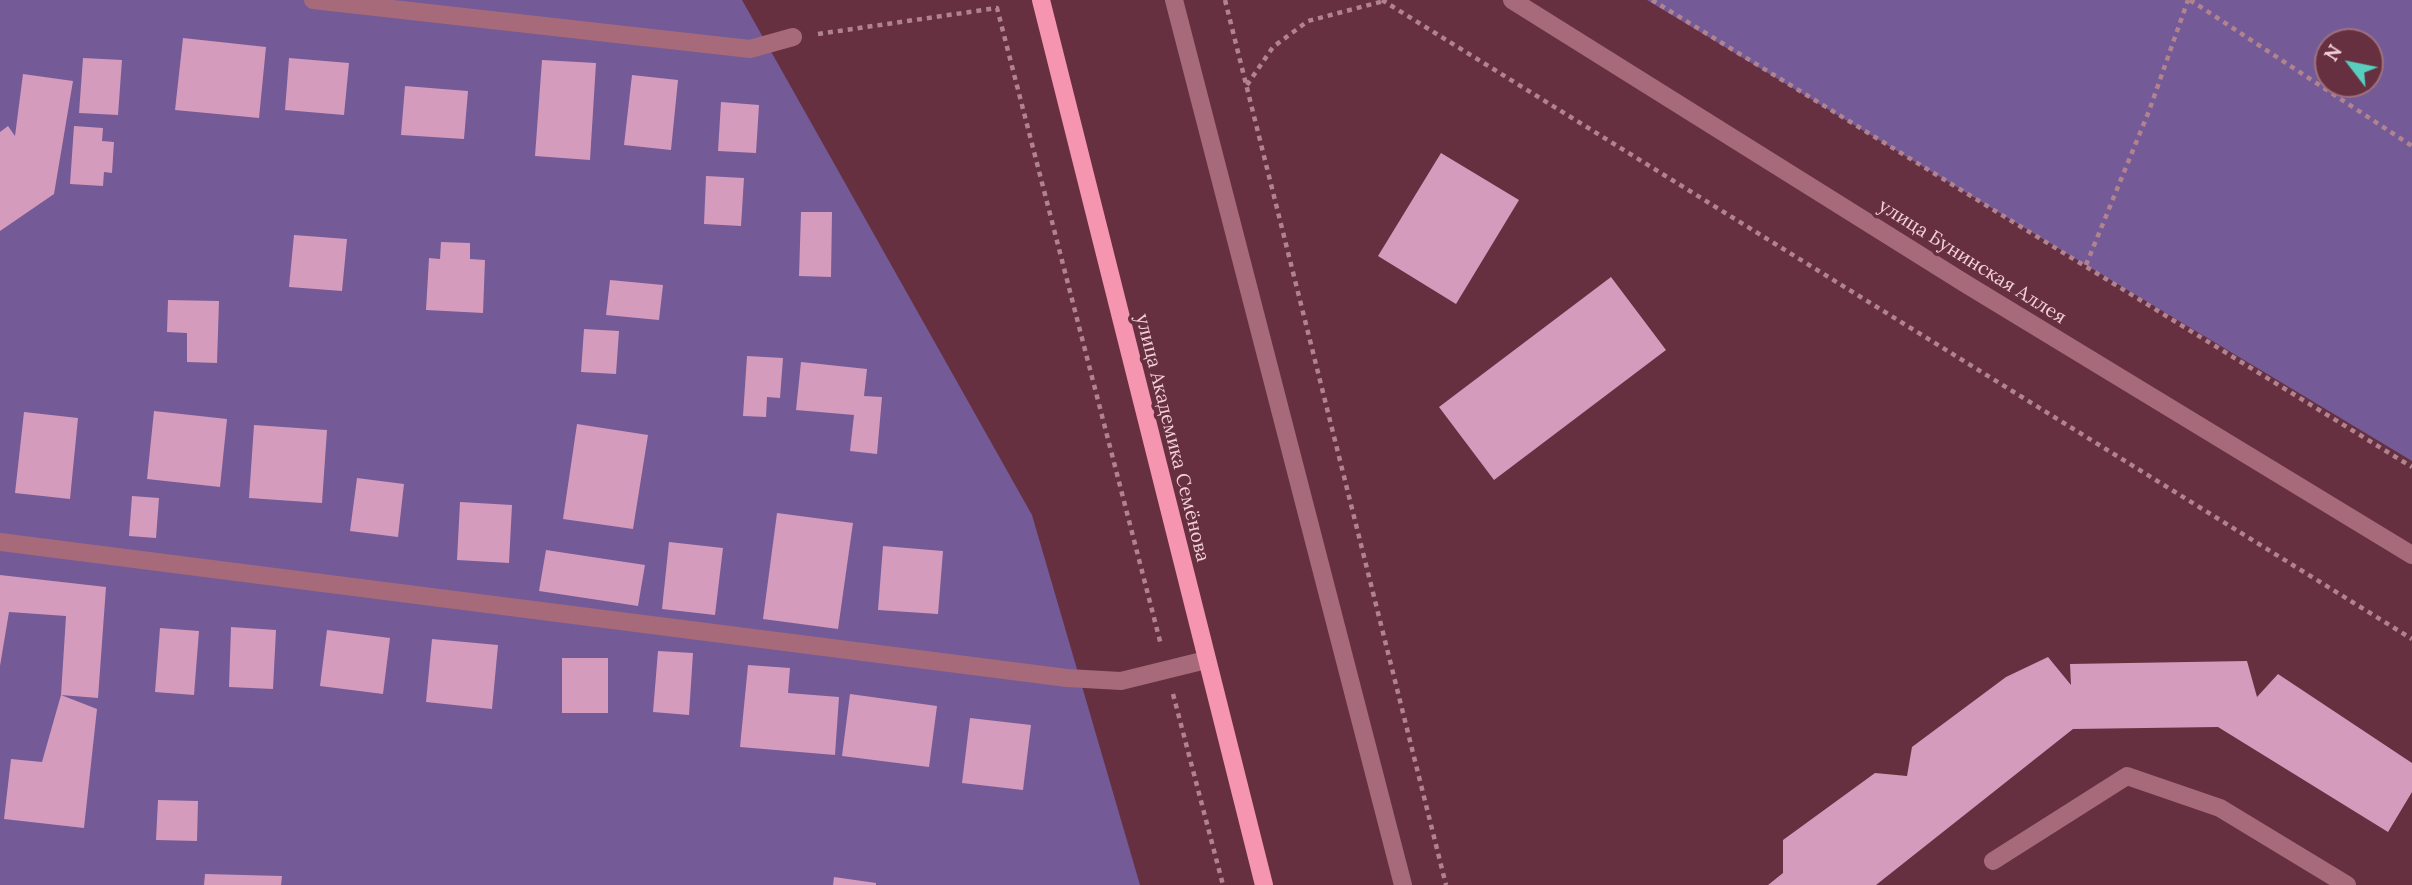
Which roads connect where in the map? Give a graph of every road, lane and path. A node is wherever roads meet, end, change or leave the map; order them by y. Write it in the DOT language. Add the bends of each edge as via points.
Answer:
graph roads {
  1 [pos="313,0"];
  2 [pos="1041,0"];
  3 [pos="1174,0"];
  4 [pos="1225,0"];
  5 [pos="1512,0"];
  6 [pos="1653,0"];
  7 [pos="2189,0"];
  8 [pos="1383,1"];
  9 [pos="793,37"];
  10 [pos="1246,86"];
  11 [pos="2412,146"];
  12 [pos="2086,265"];
  13 [pos="2412,467"];
  14 [pos="0,542"];
  15 [pos="2412,555"];
  16 [pos="2412,639"];
  17 [pos="1206,660"];
  18 [pos="1167,670"];
  19 [pos="1993,861"];
  20 [pos="1223,885"];
  21 [pos="1264,885"];
  22 [pos="1403,885"];
  23 [pos="1446,885"];
  24 [pos="2347,885"];
  1 -- 9 [label="street" via="750,49"];
  2 -- 17 [label="main road, улица Академика Семёнова"];
  3 -- 22 [label="street"];
  4 -- 10 [label="path"];
  5 -- 15 [label="street, улица Бунинская Аллея" via="1954,277"];
  6 -- 12 [label="path"];
  7 -- 11 [label="path"];
  7 -- 12 [label="path"];
  8 -- 10 [label="path" via="1308,21 1273,47"];
  8 -- 16 [label="path"];
  9 -- 18 [label="path" via="997,8"];
  10 -- 23 [label="path"];
  12 -- 13 [label="path"];
  14 -- 18 [label="street" via="1067,678 1121,681"];
  17 -- 18 [label="street"];
  17 -- 21 [label="main road, улица Академика Семёнова"];
  18 -- 20 [label="path"];
  19 -- 24 [label="street" via="2127,776 2220,808"];
}
